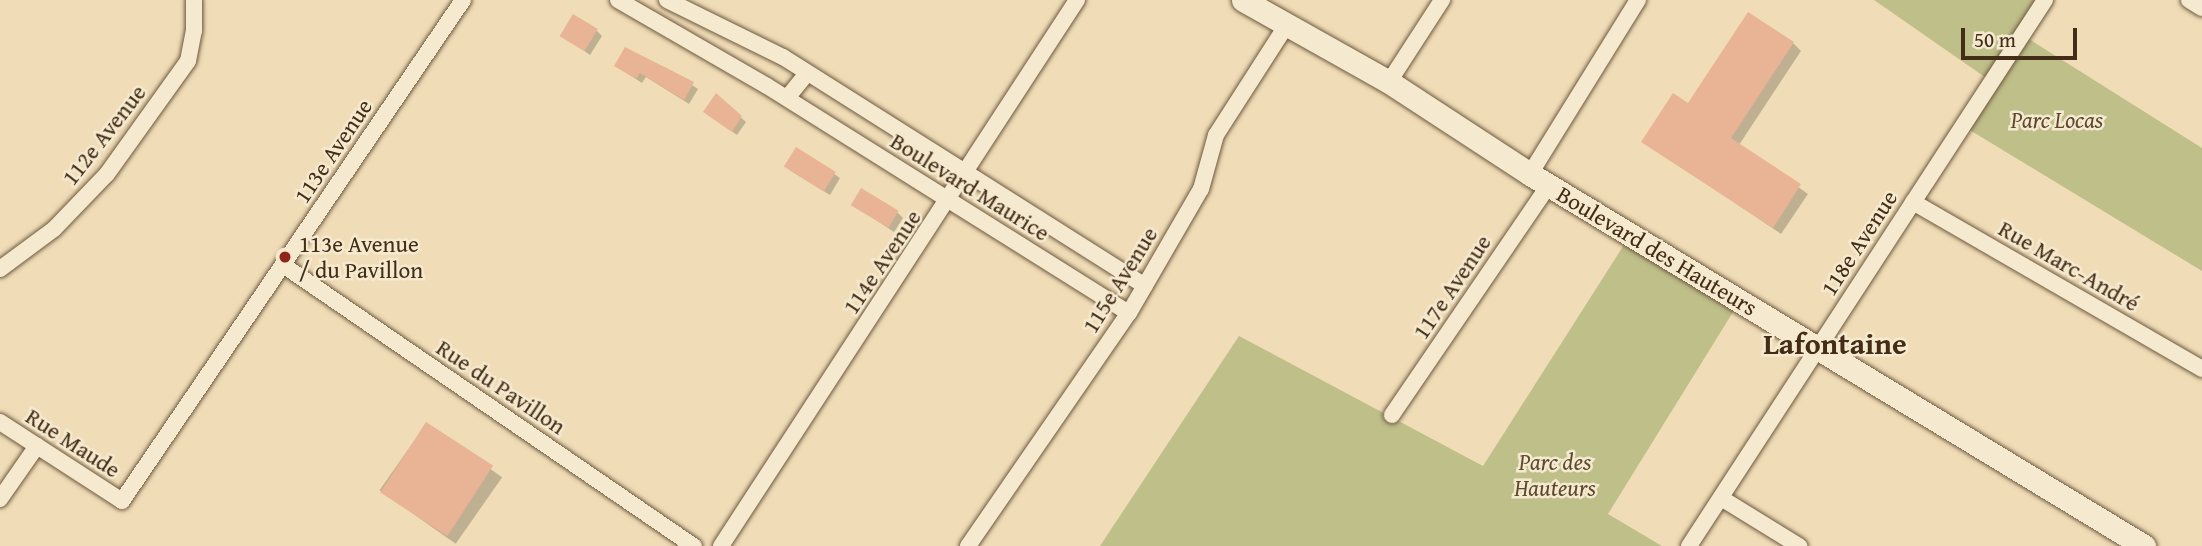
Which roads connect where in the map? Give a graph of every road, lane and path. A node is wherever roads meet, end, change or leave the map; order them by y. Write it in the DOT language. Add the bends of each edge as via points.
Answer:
graph roads {
  1 [pos="194,0"];
  2 [pos="463,0"];
  3 [pos="618,0"];
  4 [pos="667,0"];
  5 [pos="1077,0"];
  6 [pos="1243,0"];
  7 [pos="1443,0"];
  8 [pos="1638,0"];
  9 [pos="2045,0"];
  10 [pos="2189,0"];
  11 [pos="2202,8"];
  12 [pos="1286,26"];
  13 [pos="807,73"];
  14 [pos="1389,82"];
  15 [pos="787,98"];
  16 [pos="967,173"];
  17 [pos="1540,180"];
  18 [pos="950,201"];
  19 [pos="1913,202"];
  20 [pos="283,265"];
  21 [pos="0,269"];
  22 [pos="1145,286"];
  23 [pos="1129,313"];
  24 [pos="1818,349"];
  25 [pos="2202,369"];
  26 [pos="1392,415"];
  27 [pos="0,422"];
  28 [pos="37,446"];
  29 [pos="1721,498"];
  30 [pos="0,499"];
  31 [pos="122,501"];
  32 [pos="694,546"];
  33 [pos="721,546"];
  34 [pos="968,546"];
  35 [pos="1689,546"];
  36 [pos="1799,546"];
  37 [pos="2144,546"];
  1 -- 21 [label="street, 112e Avenue" via="188,61 101,182 54,229"];
  2 -- 20 [label="street, 113e Avenue"];
  3 -- 15 [label="street, Boulevard Maurice"];
  4 -- 13 [label="street, Boulevard Maurice" via="710,18"];
  5 -- 16 [label="street, 114e Avenue"];
  6 -- 12 [label="main road, Boulevard des Hauteurs"];
  7 -- 14 [label="street"];
  8 -- 17 [label="street, 117e Avenue"];
  9 -- 19 [label="street, 118e Avenue"];
  10 -- 11 [label="street"];
  12 -- 14 [label="main road, Boulevard des Hauteurs"];
  12 -- 22 [label="street, 115e Avenue" via="1216,135 1202,189"];
  13 -- 15 [label="street"];
  13 -- 16 [label="street, Boulevard Maurice"];
  14 -- 17 [label="main road, Boulevard des Hauteurs"];
  15 -- 18 [label="street, Boulevard Maurice"];
  16 -- 18 [label="street, 114e Avenue"];
  16 -- 22 [label="street, Boulevard Maurice"];
  17 -- 24 [label="main road, Boulevard des Hauteurs"];
  17 -- 26 [label="street, 117e Avenue"];
  18 -- 23 [label="street, Boulevard Maurice"];
  18 -- 33 [label="street, 114e Avenue"];
  19 -- 24 [label="street, 118e Avenue"];
  19 -- 25 [label="street, Rue Marc-André"];
  20 -- 31 [label="street, 113e Avenue"];
  20 -- 32 [label="street, Rue du Pavillon"];
  22 -- 23 [label="street, 115e Avenue"];
  23 -- 34 [label="street, 115e Avenue"];
  24 -- 29 [label="street, 118e Avenue"];
  24 -- 37 [label="main road, Boulevard des Hauteurs"];
  27 -- 28 [label="street, Rue Maude"];
  28 -- 30 [label="street"];
  28 -- 31 [label="street, Rue Maude"];
  29 -- 35 [label="street, 118e Avenue"];
  29 -- 36 [label="street"];
}
